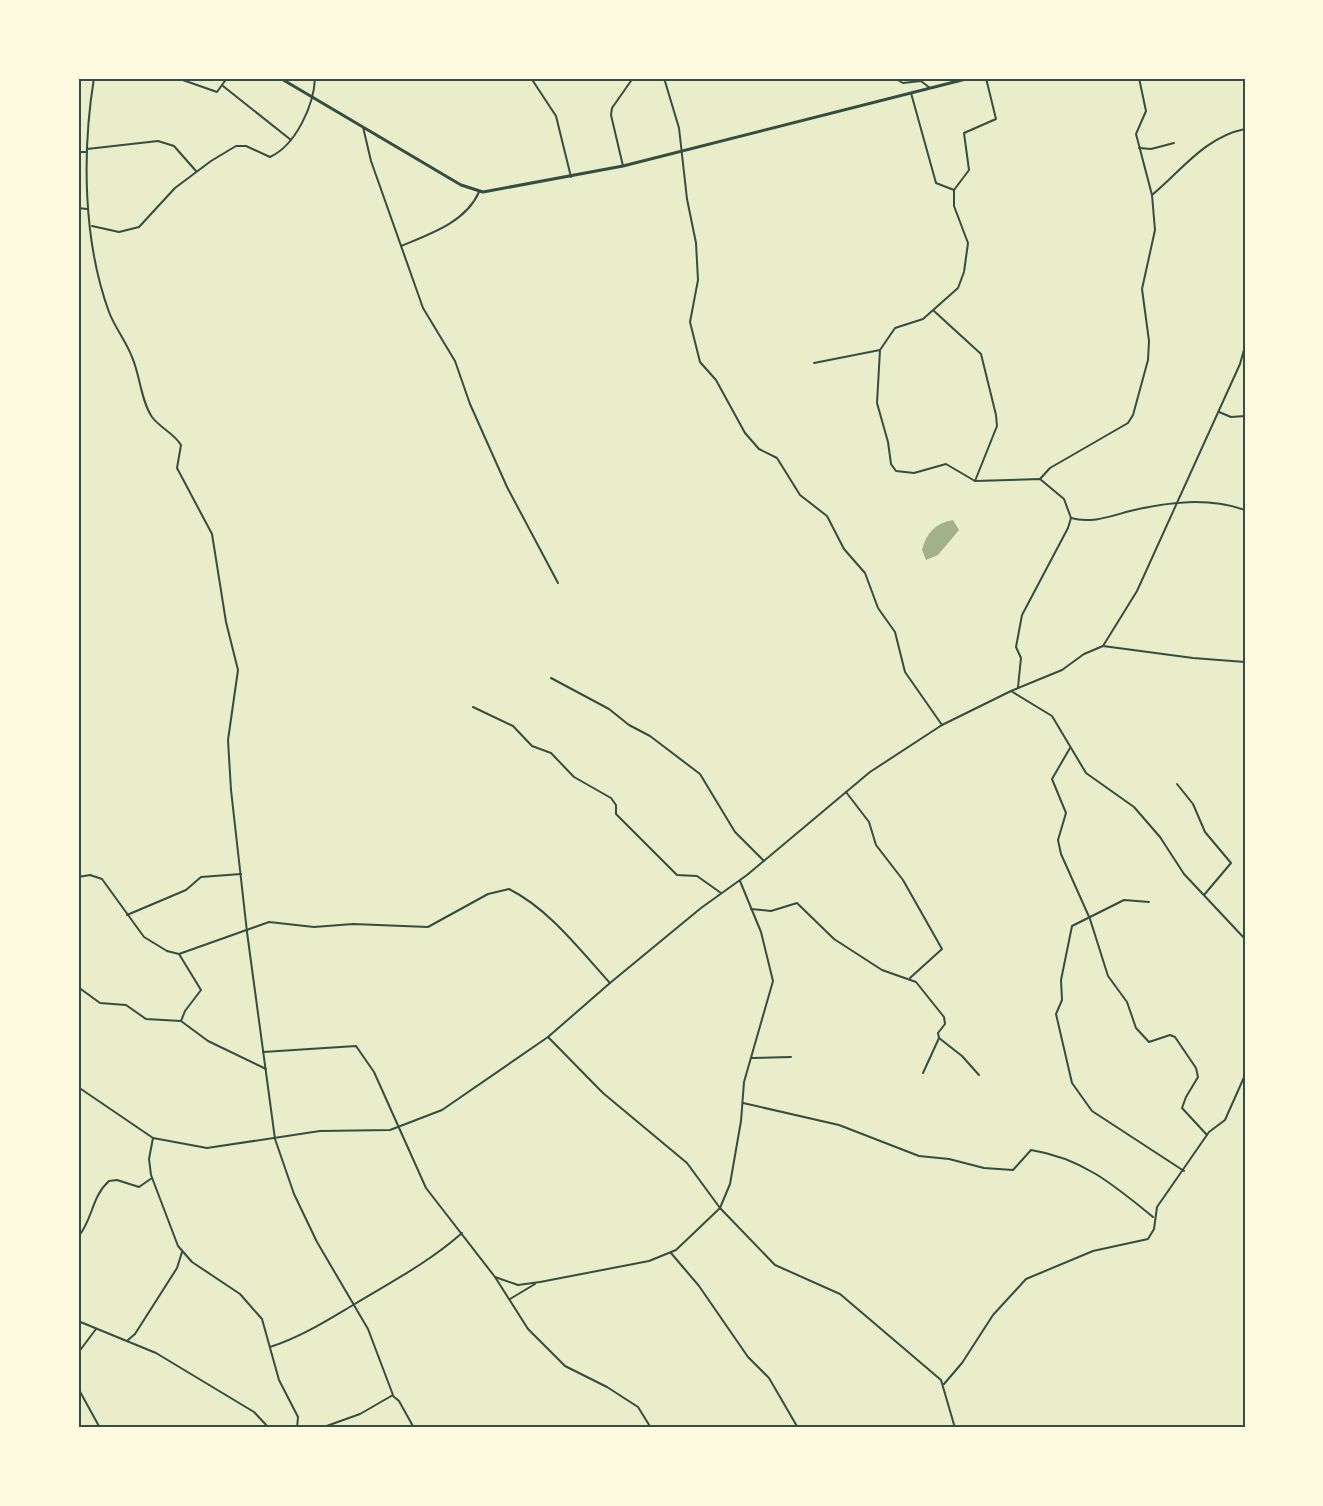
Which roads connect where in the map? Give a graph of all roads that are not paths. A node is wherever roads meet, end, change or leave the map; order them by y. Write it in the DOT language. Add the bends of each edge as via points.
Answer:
graph roads {
  1 [pos="94,78"];
  2 [pos="177,78"];
  3 [pos="227,78"];
  4 [pos="315,78"];
  5 [pos="531,78"];
  6 [pos="633,78"];
  7 [pos="664,78"];
  8 [pos="894,78"];
  9 [pos="970,78"];
  10 [pos="986,78"];
  11 [pos="1139,78"];
  12 [pos="283,79"];
  13 [pos="223,86"];
  14 [pos="930,88"];
  15 [pos="911,93"];
  16 [pos="311,94"];
  17 [pos="363,127"];
  18 [pos="1245,129"];
  19 [pos="291,140"];
  20 [pos="1174,142"];
  21 [pos="1139,148"];
  22 [pos="86,150"];
  23 [pos="78,152"];
  24 [pos="683,152"];
  25 [pos="623,166"];
  26 [pos="196,171"];
  27 [pos="571,177"];
  28 [pos="954,190"];
  29 [pos="478,192"];
  30 [pos="1152,195"];
  31 [pos="78,208"];
  32 [pos="87,209"];
  33 [pos="92,226"];
  34 [pos="401,246"];
  35 [pos="934,311"];
  36 [pos="1245,346"];
  37 [pos="880,350"];
  38 [pos="814,363"];
  39 [pos="1219,412"];
  40 [pos="1245,416"];
  41 [pos="1040,479"];
  42 [pos="975,481"];
  43 [pos="1179,502"];
  44 [pos="1245,510"];
  45 [pos="1071,518"];
  46 [pos="558,583"];
  47 [pos="1103,646"];
  48 [pos="1245,662"];
  49 [pos="551,678"];
  50 [pos="1018,687"];
  51 [pos="1011,690"];
  52 [pos="473,707"];
  53 [pos="942,725"];
  54 [pos="1070,748"];
  55 [pos="1178,784"];
  56 [pos="846,792"];
  57 [pos="764,861"];
  58 [pos="241,874"];
  59 [pos="78,877"];
  60 [pos="740,880"];
  61 [pos="721,893"];
  62 [pos="1204,895"];
  63 [pos="1149,902"];
  64 [pos="751,909"];
  65 [pos="127,915"];
  66 [pos="1090,919"];
  67 [pos="247,932"];
  68 [pos="1245,939"];
  69 [pos="179,954"];
  70 [pos="910,978"];
  71 [pos="610,983"];
  72 [pos="78,987"];
  73 [pos="182,1021"];
  74 [pos="548,1037"];
  75 [pos="939,1038"];
  76 [pos="263,1052"];
  77 [pos="790,1057"];
  78 [pos="751,1059"];
  79 [pos="266,1069"];
  80 [pos="923,1073"];
  81 [pos="979,1075"];
  82 [pos="1245,1075"];
  83 [pos="78,1087"];
  84 [pos="743,1103"];
  85 [pos="398,1129"];
  86 [pos="1207,1135"];
  87 [pos="153,1138"];
  88 [pos="275,1139"];
  89 [pos="1184,1171"];
  90 [pos="152,1178"];
  91 [pos="720,1208"];
  92 [pos="1154,1217"];
  93 [pos="462,1233"];
  94 [pos="78,1237"];
  95 [pos="182,1252"];
  96 [pos="671,1253"];
  97 [pos="495,1277"];
  98 [pos="540,1282"];
  99 [pos="510,1299"];
  100 [pos="353,1305"];
  101 [pos="78,1320"];
  102 [pos="96,1329"];
  103 [pos="128,1340"];
  104 [pos="270,1347"];
  105 [pos="78,1353"];
  106 [pos="944,1384"];
  107 [pos="78,1388"];
  108 [pos="393,1396"];
  109 [pos="100,1428"];
  110 [pos="269,1428"];
  111 [pos="297,1428"];
  112 [pos="321,1428"];
  113 [pos="414,1428"];
  114 [pos="651,1428"];
  115 [pos="798,1428"];
  116 [pos="955,1428"];
  1 -- 22 [label="street"];
  2 -- 13 [label="street" via="214,92"];
  3 -- 13 [label="street"];
  4 -- 16 [label="street"];
  5 -- 27 [label="street" via="556,116"];
  6 -- 25 [label="street" via="611,115"];
  7 -- 24 [label="street" via="680,128"];
  8 -- 14 [label="street" via="903,83 921,81"];
  9 -- 14 [label="main road"];
  10 -- 28 [label="street" via="996,119 964,133 969,170"];
  11 -- 21 [label="street" via="1146,111 1137,129"];
  12 -- 16 [label="main road"];
  13 -- 19 [label="street"];
  14 -- 15 [label="main road"];
  15 -- 24 [label="main road"];
  15 -- 28 [label="street" via="936,183"];
  16 -- 17 [label="main road"];
  16 -- 19 [label="street" via="306,115"];
  17 -- 29 [label="main road"];
  17 -- 34 [label="street"];
  18 -- 30 [label="street" via="1204,147"];
  19 -- 26 [label="street" via="270,157 246,146 236,146"];
  20 -- 21 [label="street"];
  21 -- 30 [label="street"];
  22 -- 23 [label="street"];
  22 -- 26 [label="street" via="158,141 174,146"];
  22 -- 32 [label="street"];
  24 -- 25 [label="main road"];
  24 -- 53 [label="street" via="698,256 697,293 690,328 700,362 716,380 745,433 759,449 777,458 800,495 827,516 844,549 866,573 878,608 896,632 905,672"];
  25 -- 27 [label="main road"];
  26 -- 33 [label="street" via="139,227 119,232"];
  27 -- 29 [label="main road"];
  28 -- 35 [label="street" via="954,206 968,243 966,258 958,288"];
  29 -- 34 [label="street" via="462,216"];
  30 -- 41 [label="street" via="1155,230 1142,289 1148,360 1133,415 1128,423 1050,468"];
  31 -- 32 [label="street"];
  32 -- 33 [label="street"];
  33 -- 58 [label="street" via="109,312 132,356 150,414 181,445 177,468 212,534 238,670 228,740"];
  34 -- 46 [label="street" via="423,308 455,362 507,487"];
  35 -- 37 [label="street" via="921,321 895,328"];
  35 -- 42 [label="street" via="981,354 996,415 997,426"];
  36 -- 39 [label="street"];
  37 -- 38 [label="street"];
  37 -- 42 [label="street" via="877,403 892,469 914,473 946,464"];
  39 -- 40 [label="street" via="1231,417"];
  39 -- 43 [label="street"];
  41 -- 42 [label="street"];
  41 -- 45 [label="street" via="1064,499"];
  43 -- 44 [label="street" via="1216,502"];
  43 -- 45 [label="street" via="1105,518"];
  43 -- 47 [label="street" via="1137,591"];
  45 -- 50 [label="street" via="1022,615 1016,647 1021,658"];
  47 -- 48 [label="street"];
  47 -- 50 [label="street" via="1062,670"];
  49 -- 57 [label="street" via="609,710 693,768 705,780 735,832"];
  50 -- 51 [label="street"];
  51 -- 53 [label="street"];
  51 -- 54 [label="street" via="1052,716"];
  52 -- 61 [label="street" via="513,726 532,746 555,756 574,777 611,798 616,814 676,875 696,876"];
  53 -- 56 [label="street"];
  54 -- 62 [label="street" via="1086,774 1141,814"];
  54 -- 66 [label="street" via="1052,779 1066,813 1059,846"];
  55 -- 62 [label="street" via="1193,804 1205,832 1231,863"];
  56 -- 57 [label="street"];
  56 -- 70 [label="street" via="869,822 876,845 903,880 942,949"];
  57 -- 60 [label="street"];
  58 -- 65 [label="street" via="201,877 186,890"];
  58 -- 67 [label="street"];
  59 -- 65 [label="street" via="90,874 102,879"];
  60 -- 61 [label="street"];
  60 -- 64 [label="street"];
  61 -- 71 [label="street"];
  62 -- 68 [label="street"];
  63 -- 66 [label="street" via="1125,900"];
  64 -- 70 [label="street" via="771,911 797,903 834,939 882,970"];
  64 -- 78 [label="street" via="773,981"];
  65 -- 69 [label="street" via="144,936"];
  66 -- 86 [label="street" via="1108,976 1127,1002 1136,1028 1149,1042 1173,1035 1196,1068 1198,1077 1182,1108"];
  66 -- 89 [label="street" via="1075,924 1070,931 1061,980 1062,1000 1056,1011 1072,1083 1092,1111"];
  67 -- 69 [label="street"];
  67 -- 71 [label="street" via="277,922 314,927 428,927 488,894 509,889 523,896 565,934"];
  67 -- 76 [label="street"];
  69 -- 73 [label="street" via="201,990"];
  70 -- 75 [label="street" via="924,989 944,1017"];
  71 -- 74 [label="street"];
  72 -- 73 [label="street" via="100,1004 126,1005 146,1019"];
  73 -- 79 [label="street" via="208,1041"];
  74 -- 85 [label="street" via="442,1110"];
  74 -- 91 [label="street" via="611,1100 687,1163"];
  75 -- 80 [label="street"];
  75 -- 81 [label="street"];
  76 -- 79 [label="street"];
  76 -- 85 [label="street" via="356,1046 374,1072"];
  77 -- 78 [label="street"];
  78 -- 84 [label="street"];
  79 -- 88 [label="street"];
  82 -- 86 [label="street" via="1225,1120"];
  83 -- 87 [label="street"];
  84 -- 91 [label="street" via="730,1184"];
  84 -- 92 [label="street" via="839,1125 919,1156 984,1168 1012,1170 1031,1150 1056,1154 1088,1169"];
  85 -- 88 [label="street" via="320,1131"];
  85 -- 93 [label="street" via="426,1188"];
  86 -- 89 [label="street"];
  87 -- 88 [label="street" via="217,1149"];
  87 -- 90 [label="street" via="148,1160"];
  88 -- 100 [label="street" via="312,1233"];
  89 -- 92 [label="street"];
  90 -- 94 [label="street" via="135,1187 109,1181 96,1196"];
  90 -- 95 [label="street"];
  91 -- 96 [label="street" via="689,1241"];
  91 -- 106 [label="street" via="775,1265 840,1294"];
  92 -- 106 [label="street" via="1154,1229 1146,1241 1093,1251 1026,1279 993,1316"];
  93 -- 97 [label="street"];
  93 -- 100 [label="street" via="425,1264"];
  95 -- 103 [label="street" via="177,1268"];
  95 -- 104 [label="street" via="256,1309"];
  96 -- 98 [label="street" via="628,1266"];
  96 -- 115 [label="street" via="748,1357 769,1378"];
  97 -- 98 [label="street" via="518,1285"];
  97 -- 99 [label="street"];
  98 -- 99 [label="street"];
  99 -- 114 [label="street" via="531,1333 561,1362 634,1404"];
  100 -- 104 [label="street" via="310,1331"];
  100 -- 108 [label="street" via="386,1369"];
  101 -- 102 [label="street"];
  102 -- 103 [label="street"];
  102 -- 105 [label="street"];
  103 -- 110 [label="street" via="254,1412"];
  104 -- 111 [label="street" via="279,1380 298,1417"];
  106 -- 116 [label="street"];
  107 -- 109 [label="street"];
  108 -- 112 [label="street"];
  108 -- 113 [label="street"];
}
